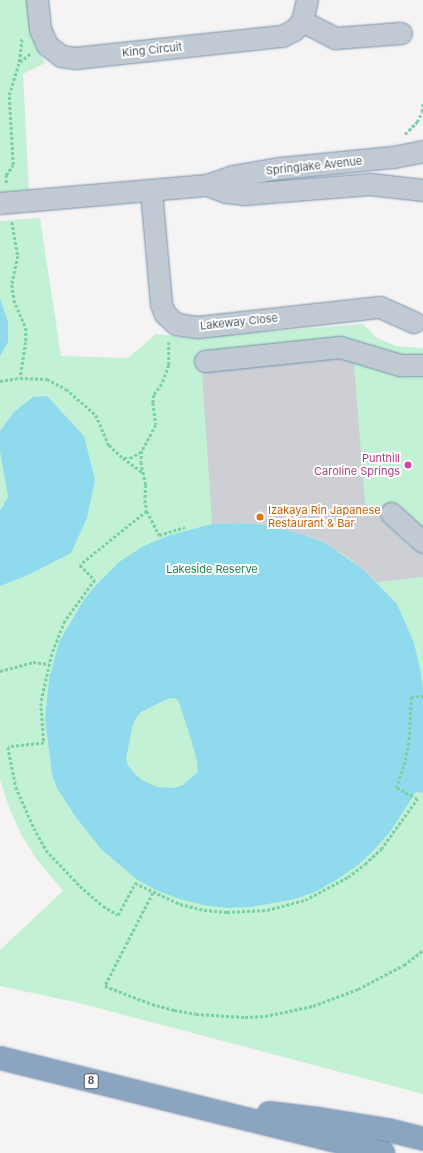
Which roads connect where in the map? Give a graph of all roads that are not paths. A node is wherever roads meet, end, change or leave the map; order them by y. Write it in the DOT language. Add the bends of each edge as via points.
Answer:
graph roads {
  1 [pos="37,0"];
  2 [pos="307,0"];
  3 [pos="302,21"];
  4 [pos="401,33"];
  5 [pos="423,151"];
  6 [pos="207,185"];
  7 [pos="423,190"];
  8 [pos="151,191"];
  9 [pos="0,203"];
  10 [pos="414,322"];
  11 [pos="206,361"];
  12 [pos="423,365"];
  13 [pos="391,513"];
  14 [pos="423,542"];
  15 [pos="0,1058"];
  16 [pos="183,1104"];
  17 [pos="423,1139"];
  18 [pos="384,1153"];
  1 -- 3 [label="street, King Circuit" via="43,38 54,52 68,58 282,36 294,30"];
  2 -- 3 [label="street"];
  3 -- 4 [label="street" via="335,38"];
  5 -- 6 [label="street, Springlake Avenue" via="393,157 280,168 233,176"];
  6 -- 7 [label="street, Springlake Avenue" via="226,192 244,194 370,184"];
  6 -- 8 [label="street, Springlake Avenue"];
  8 -- 9 [label="street, Springlake Avenue"];
  8 -- 10 [label="street, Lakeway Close" via="161,304 165,314 176,324 198,327 380,307"];
  11 -- 12 [label="street" via="340,347 400,366"];
  13 -- 14 [label="street"];
  15 -- 16 [label="highway, 8"];
  16 -- 17 [label="highway" via="320,1119 388,1130"];
  16 -- 18 [label="highway, 8"];
}
